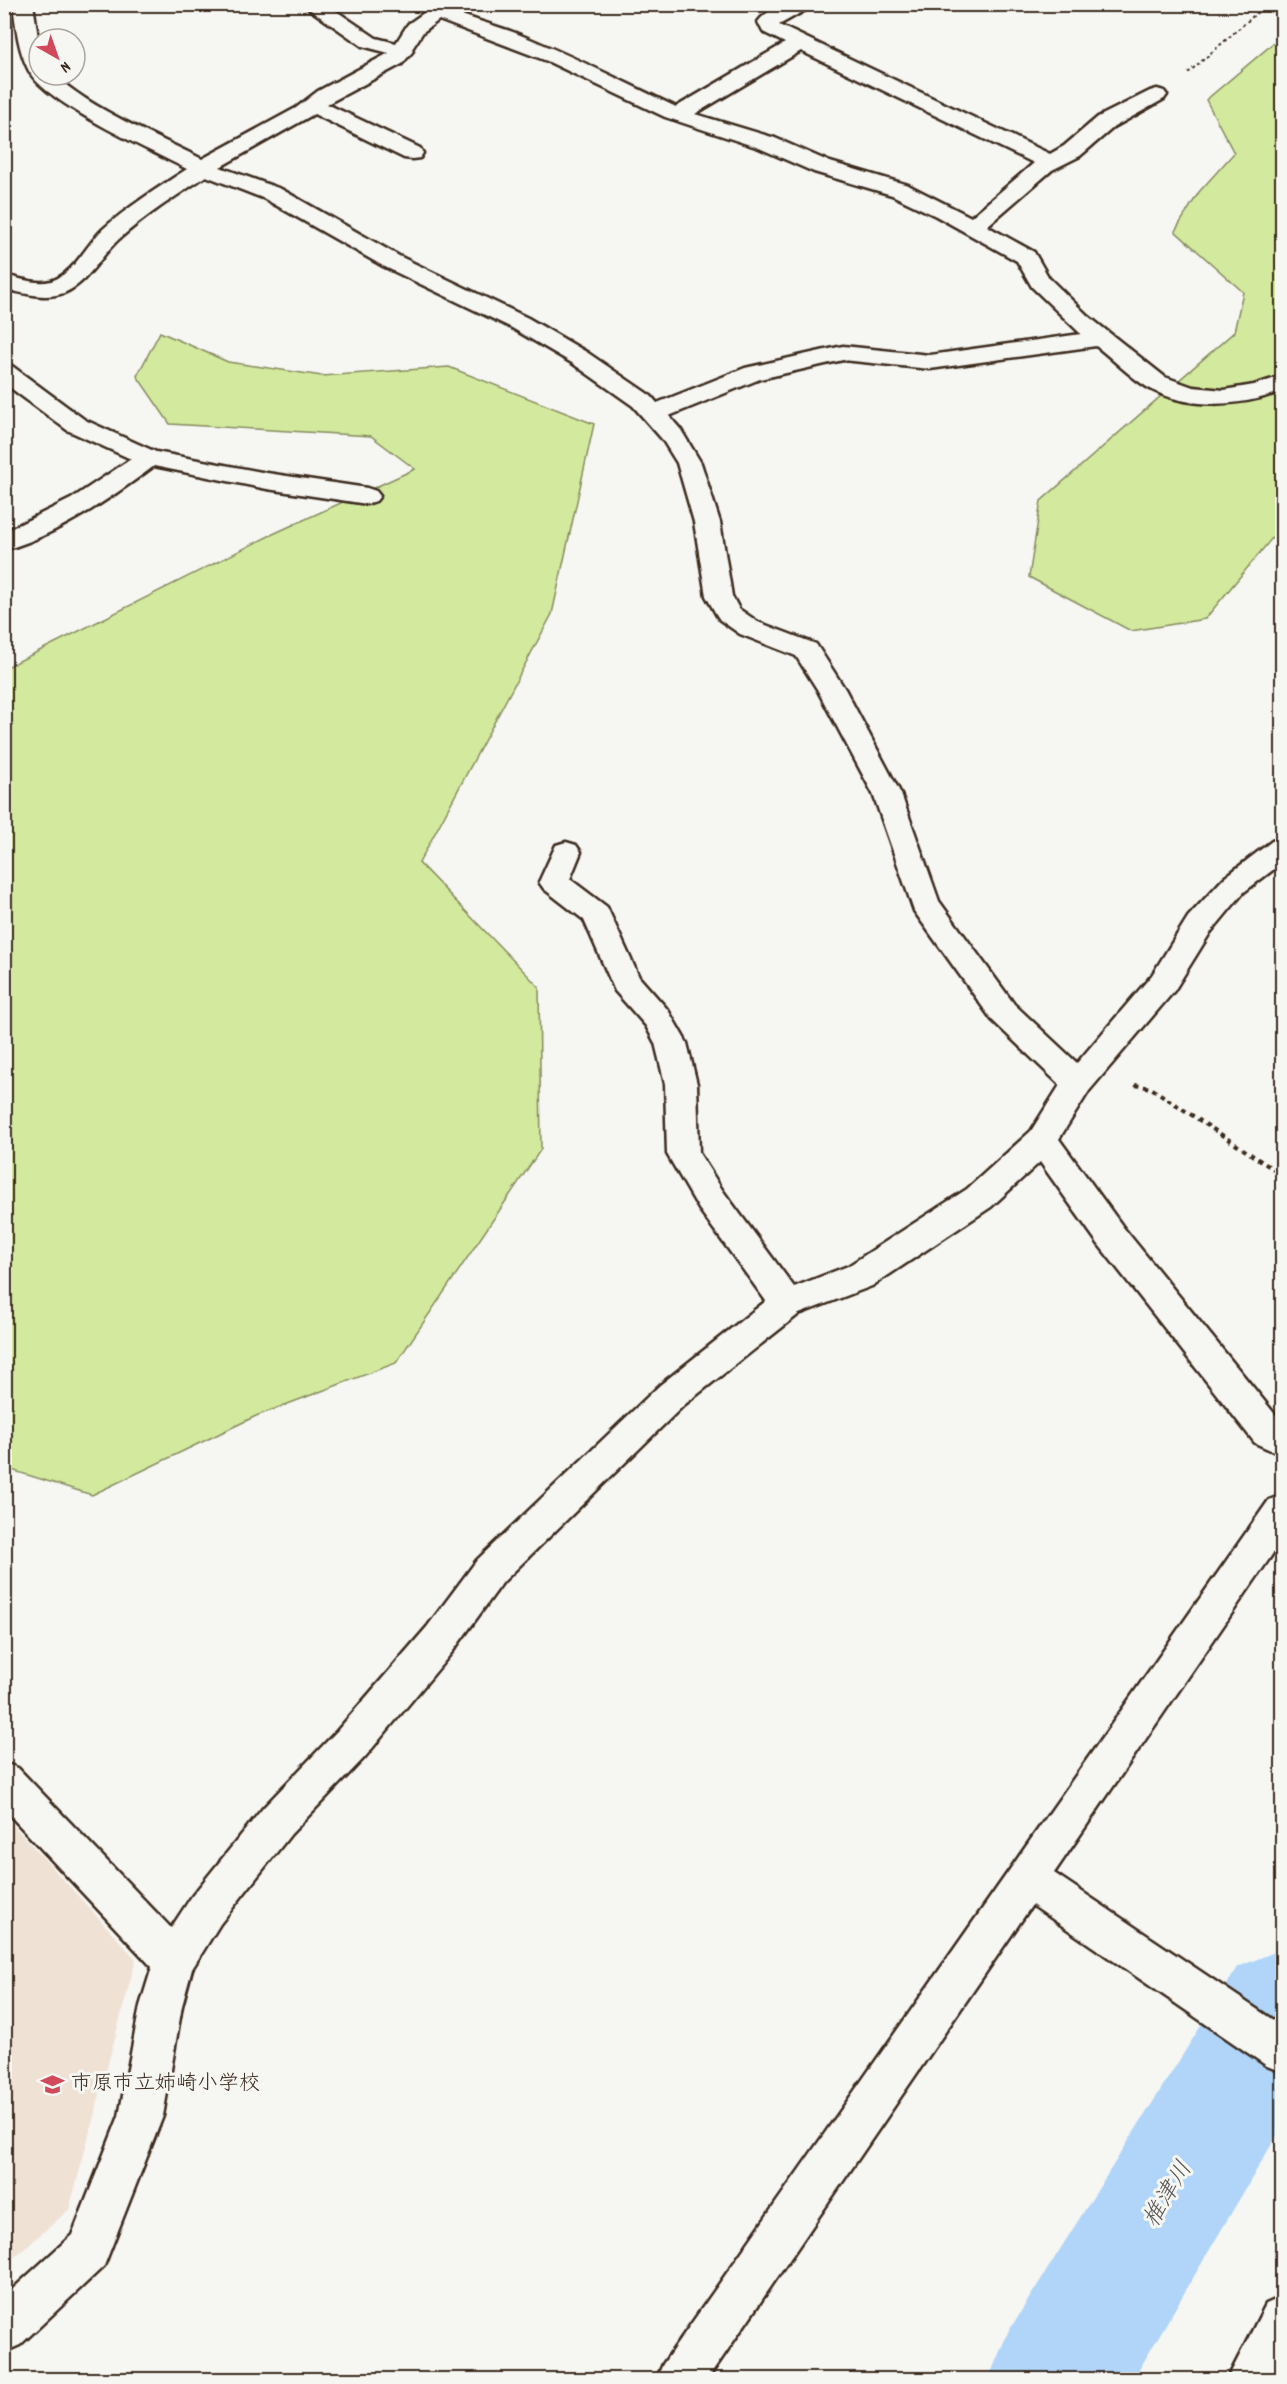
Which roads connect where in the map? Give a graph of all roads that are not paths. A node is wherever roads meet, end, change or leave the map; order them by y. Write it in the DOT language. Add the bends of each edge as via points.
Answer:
graph roads {
  1 [pos="22,4"];
  2 [pos="312,4"];
  3 [pos="802,4"];
  4 [pos="438,8"];
  5 [pos="27,42"];
  6 [pos="799,43"];
  7 [pos="402,51"];
  8 [pos="55,87"];
  9 [pos="1157,95"];
  10 [pos="312,105"];
  11 [pos="678,115"];
  12 [pos="412,153"];
  13 [pos="1050,162"];
  14 [pos="204,169"];
  15 [pos="972,227"];
  16 [pos="4,282"];
  17 [pos="1101,338"];
  18 [pos="4,371"];
  19 [pos="1278,388"];
  20 [pos="653,414"];
  21 [pos="149,458"];
  22 [pos="367,496"];
  23 [pos="4,542"];
  24 [pos="1282,848"];
  25 [pos="566,852"];
  26 [pos="1083,1078"];
  27 [pos="1042,1140"];
  28 [pos="787,1304"];
  29 [pos="1282,1440"];
  30 [pos="1282,1511"];
  31 [pos="4,1781"];
  32 [pos="1026,1878"];
  33 [pos="174,1961"];
  34 [pos="1282,2051"];
  35 [pos="1282,2320"];
  36 [pos="4,2329"];
  37 [pos="679,2379"];
  38 [pos="1250,2379"];
  1 -- 5 [label="street"];
  2 -- 7 [label="street" via="369,42"];
  3 -- 6 [label="street" via="768,22 770,28"];
  4 -- 7 [label="street" via="415,28"];
  4 -- 11 [label="street" via="462,23 554,57"];
  6 -- 11 [label="street"];
  6 -- 13 [label="street"];
  7 -- 10 [label="street" via="395,60"];
  8 -- 14 [label="street"];
  9 -- 13 [label="street" via="1106,122 1072,151"];
  10 -- 12 [label="street"];
  10 -- 14 [label="street"];
  11 -- 15 [label="street" via="767,143 822,167 900,190"];
  13 -- 15 [label="street"];
  14 -- 16 [label="street" via="110,235 73,278 55,288 35,289"];
  14 -- 20 [label="street" via="273,194 391,261 520,323 580,358 642,401"];
  15 -- 17 [label="street" via="1026,257 1040,282"];
  17 -- 19 [label="street" via="1156,382 1190,394 1224,397"];
  17 -- 20 [label="street" via="930,362 843,353 753,373"];
  18 -- 21 [label="street" via="76,425"];
  20 -- 26 [label="street" via="689,463 708,522 719,596 729,614 749,628 806,650 887,794 925,904 1003,1012"];
  21 -- 22 [label="street"];
  21 -- 23 [label="street" via="55,521"];
  24 -- 26 [label="street" via="1234,885 1199,925 1163,983"];
  25 -- 28 [label="street" via="554,882 596,915 626,983 657,1018 671,1043 681,1084 683,1154 711,1200"];
  26 -- 27 [label="street"];
  27 -- 28 [label="street" via="979,1198 860,1276"];
  27 -- 29 [label="street" via="1111,1236 1268,1432"];
  28 -- 33 [label="street" via="672,1395 490,1571 440,1639 351,1744 277,1821 206,1910"];
  30 -- 32 [label="street"];
  31 -- 33 [label="street"];
  32 -- 34 [label="street"];
  32 -- 37 [label="street"];
  33 -- 36 [label="street" via="161,2006 141,2116 88,2250"];
  35 -- 38 [label="street"];
}
